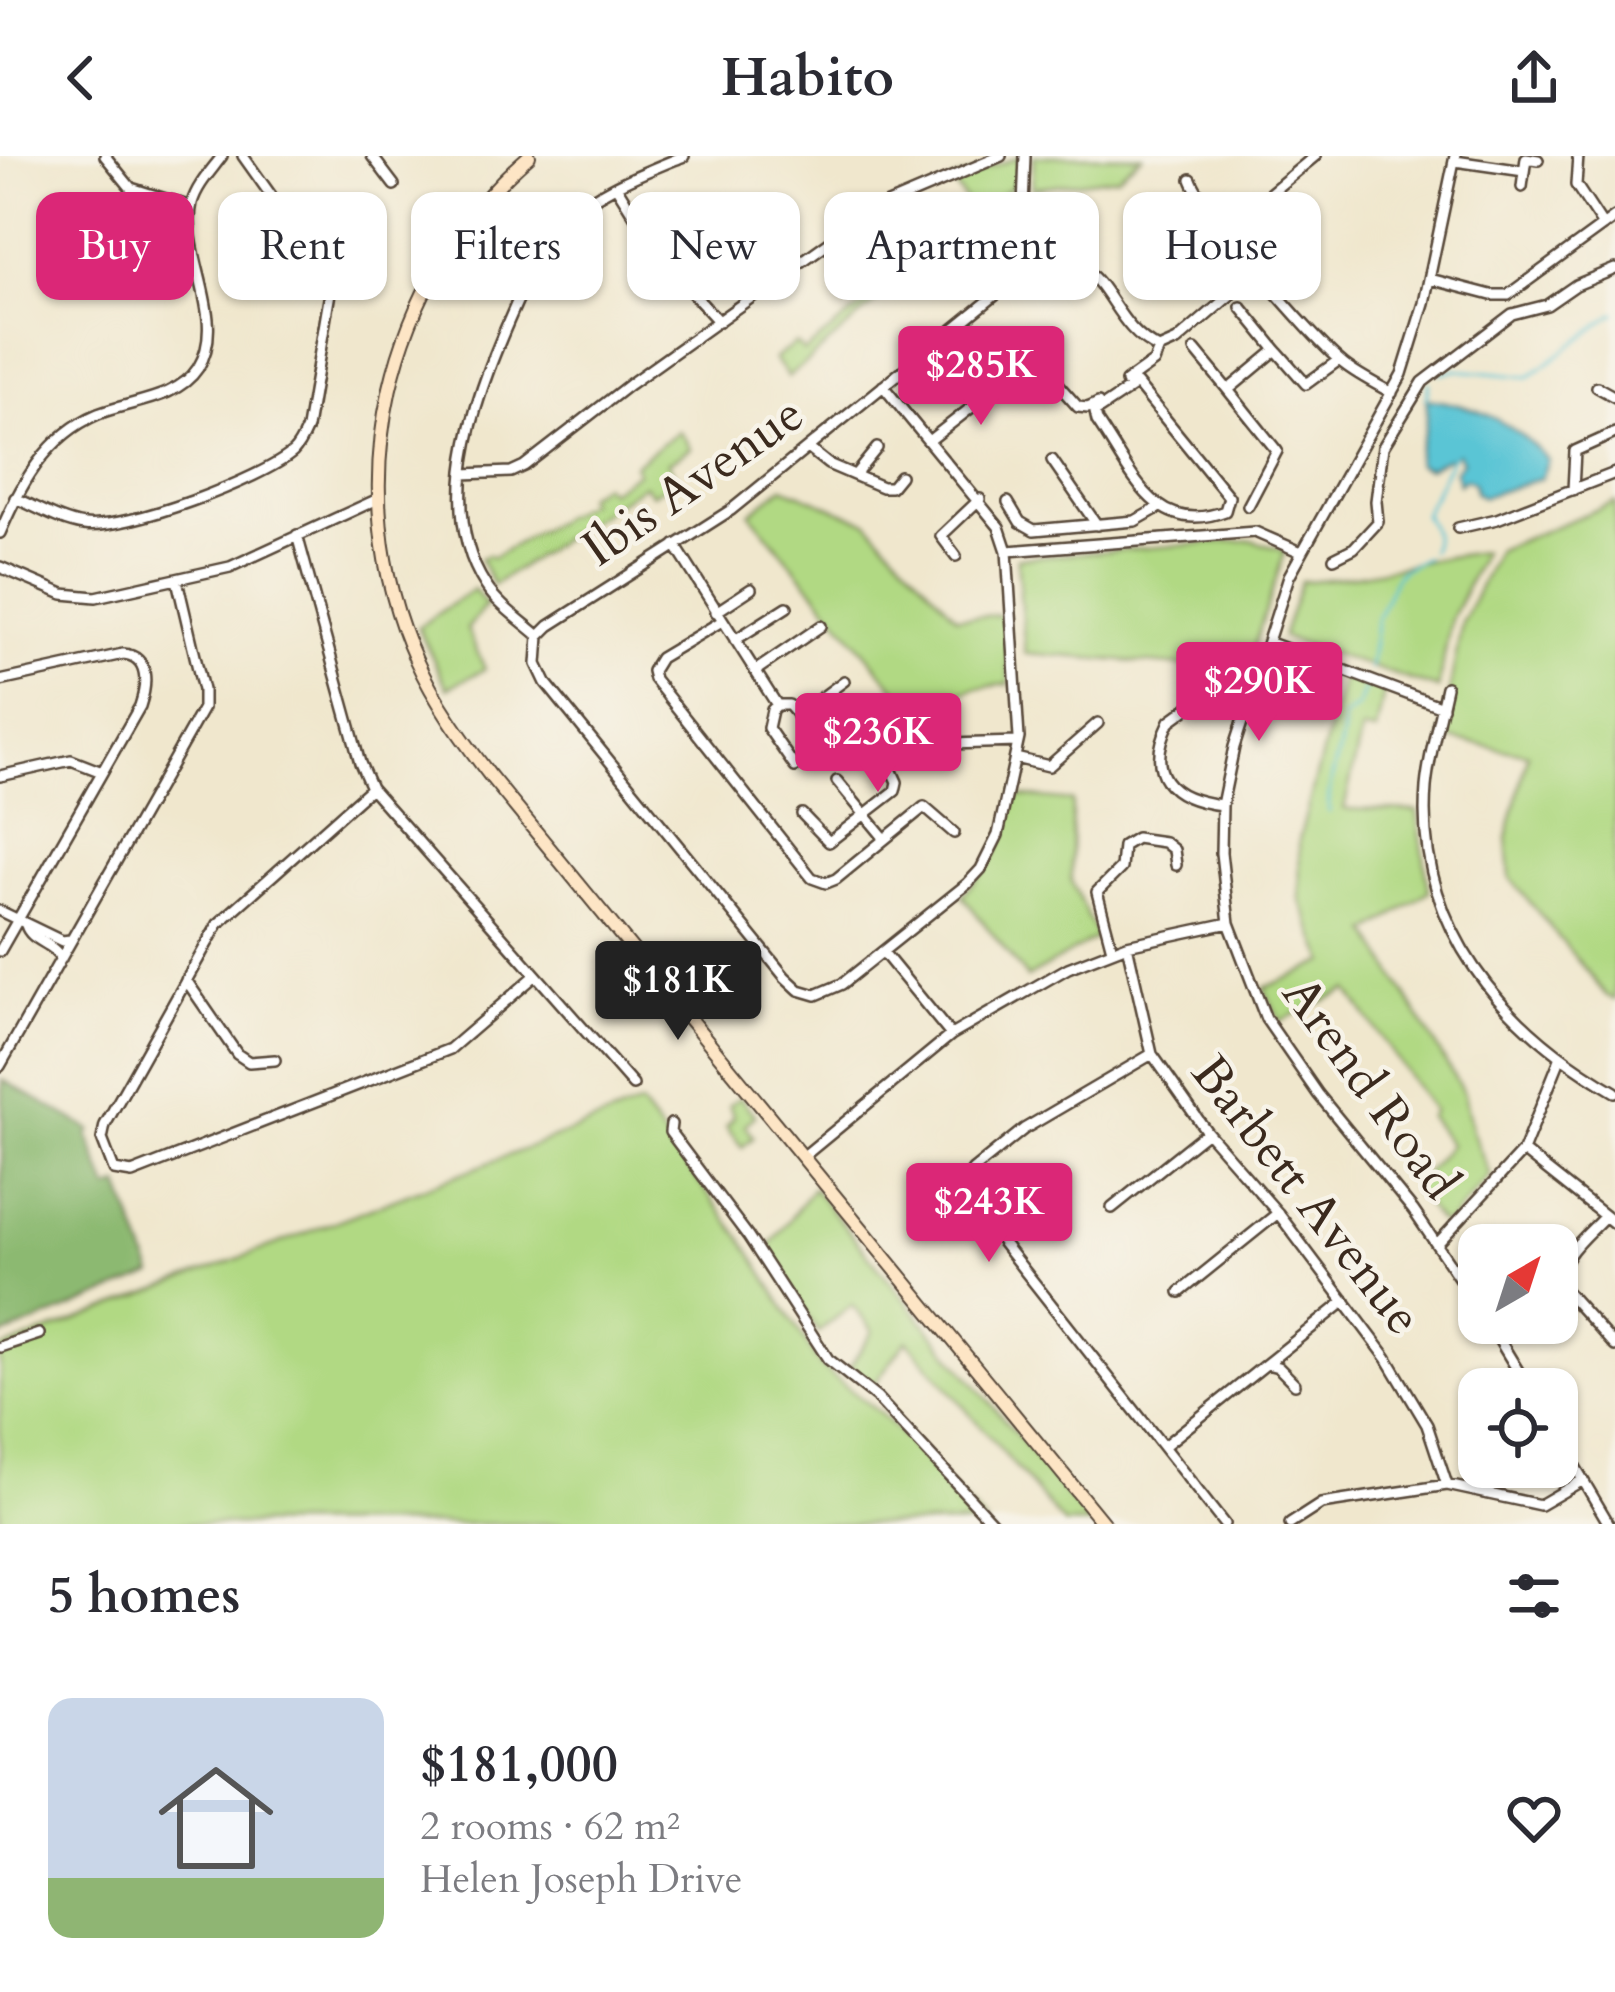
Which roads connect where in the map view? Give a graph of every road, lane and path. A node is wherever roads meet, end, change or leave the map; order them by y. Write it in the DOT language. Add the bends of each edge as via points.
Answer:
graph roads {
  1 [pos="105,156"];
  2 [pos="222,156"];
  3 [pos="243,156"];
  4 [pos="529,156"];
  5 [pos="684,156"];
  6 [pos="1001,156"];
  7 [pos="1025,156"];
  8 [pos="1315,156"];
  9 [pos="1578,156"];
  10 [pos="375,157"];
  11 [pos="1455,158"];
  12 [pos="1538,160"];
  13 [pos="1524,171"];
  14 [pos="1191,179"];
  15 [pos="394,185"];
  16 [pos="616,186"];
  17 [pos="1522,187"];
  18 [pos="144,192"];
  19 [pos="1024,192"];
  20 [pos="1195,192"];
  21 [pos="1272,192"];
  22 [pos="194,199"];
  23 [pos="1615,217"];
  24 [pos="1603,226"];
  25 [pos="194,231"];
  26 [pos="1615,269"];
  27 [pos="1430,279"];
  28 [pos="1099,283"];
  29 [pos="989,300"];
  30 [pos="1224,300"];
  31 [pos="1286,300"];
  32 [pos="1241,307"];
  33 [pos="718,322"];
  34 [pos="1159,349"];
  35 [pos="1195,350"];
  36 [pos="1276,350"];
  37 [pos="1339,360"];
  38 [pos="1036,361"];
  39 [pos="1004,382"];
  40 [pos="884,386"];
  41 [pos="1597,387"];
  42 [pos="1228,390"];
  43 [pos="1391,393"];
  44 [pos="1615,397"];
  45 [pos="1615,433"];
  46 [pos="930,440"];
  47 [pos="808,448"];
  48 [pos="877,448"];
  49 [pos="1052,460"];
  50 [pos="1615,473"];
  51 [pos="463,474"];
  52 [pos="855,475"];
  53 [pos="900,476"];
  54 [pos="1574,490"];
  55 [pos="15,498"];
  56 [pos="980,499"];
  57 [pos="378,500"];
  58 [pos="1008,502"];
  59 [pos="1248,506"];
  60 [pos="1158,508"];
  61 [pos="1178,518"];
  62 [pos="1096,525"];
  63 [pos="1458,527"];
  64 [pos="0,533"];
  65 [pos="297,535"];
  66 [pos="1179,536"];
  67 [pos="675,545"];
  68 [pos="1007,551"];
  69 [pos="1301,551"];
  70 [pos="956,556"];
  71 [pos="1334,559"];
  72 [pos="0,567"];
  73 [pos="177,580"];
  74 [pos="752,589"];
  75 [pos="787,607"];
  76 [pos="719,616"];
  77 [pos="821,626"];
  78 [pos="539,636"];
  79 [pos="735,640"];
  80 [pos="1268,642"];
  81 [pos="755,670"];
  82 [pos="0,681"];
  83 [pos="844,681"];
  84 [pos="1446,687"];
  85 [pos="777,705"];
  86 [pos="1192,705"];
  87 [pos="1442,707"];
  88 [pos="871,715"];
  89 [pos="797,716"];
  90 [pos="1098,723"];
  91 [pos="942,724"];
  92 [pos="1018,742"];
  93 [pos="1015,758"];
  94 [pos="887,760"];
  95 [pos="795,767"];
  96 [pos="102,772"];
  97 [pos="0,776"];
  98 [pos="837,781"];
  99 [pos="371,788"];
  100 [pos="1222,805"];
  101 [pos="802,814"];
  102 [pos="865,814"];
  103 [pos="954,833"];
  104 [pos="885,839"];
  105 [pos="1175,865"];
  106 [pos="0,911"];
  107 [pos="22,923"];
  108 [pos="1229,923"];
  109 [pos="72,939"];
  110 [pos="1126,945"];
  111 [pos="1112,949"];
  112 [pos="0,951"];
  113 [pos="883,952"];
  114 [pos="61,959"];
  115 [pos="536,975"];
  116 [pos="186,980"];
  117 [pos="952,1036"];
  118 [pos="1152,1054"];
  119 [pos="1560,1059"];
  120 [pos="274,1060"];
  121 [pos="0,1066"];
  122 [pos="633,1085"];
  123 [pos="1615,1092"];
  124 [pos="671,1124"];
  125 [pos="1207,1132"];
  126 [pos="1522,1151"];
  127 [pos="804,1156"];
  128 [pos="1112,1208"];
  129 [pos="1278,1213"];
  130 [pos="1610,1220"];
  131 [pos="1438,1243"];
  132 [pos="1458,1274"];
  133 [pos="1180,1292"];
  134 [pos="1345,1301"];
  135 [pos="39,1334"];
  136 [pos="1615,1346"];
  137 [pos="0,1347"];
  138 [pos="1267,1364"];
  139 [pos="1295,1384"];
  140 [pos="1164,1446"];
  141 [pos="1578,1472"];
  142 [pos="1583,1480"];
  143 [pos="1447,1485"];
  144 [pos="994,1524"];
  145 [pos="1104,1524"];
  146 [pos="1224,1524"];
  147 [pos="1290,1524"];
  148 [pos="1609,1524"];
  1 -- 18 [label="street"];
  2 -- 22 [label="street"];
  3 -- 55 [label="street" via="332,281 297,447 186,505 97,525"];
  4 -- 57 [label="street" via="472,215 416,308 385,403"];
  5 -- 16 [label="street"];
  6 -- 33 [label="street" via="885,203"];
  7 -- 19 [label="street"];
  8 -- 21 [label="street"];
  9 -- 24 [label="street" via="1576,185"];
  10 -- 15 [label="street"];
  11 -- 13 [label="street"];
  11 -- 27 [label="street, Arend Road"];
  12 -- 13 [label="street" via="1526,158"];
  13 -- 17 [label="street"];
  14 -- 20 [label="street"];
  16 -- 33 [label="street" via="662,260"];
  16 -- 51 [label="street" via="557,228 545,246 472,417"];
  23 -- 24 [label="street"];
  24 -- 27 [label="street" via="1508,295"];
  25 -- 55 [label="street" via="207,335 198,367 178,386 65,434"];
  26 -- 71 [label="street" via="1512,314 1423,382 1383,447 1378,522"];
  27 -- 43 [label="street, Arend Road"];
  28 -- 34 [label="street"];
  29 -- 40 [label="street, Ibis Avenue"];
  30 -- 34 [label="street"];
  31 -- 37 [label="street"];
  32 -- 36 [label="street"];
  33 -- 51 [label="street" via="518,470"];
  34 -- 38 [label="street" via="1149,366 1088,408 1074,404"];
  35 -- 42 [label="street"];
  36 -- 37 [label="street" via="1306,384"];
  36 -- 42 [label="street"];
  37 -- 43 [label="street"];
  39 -- 46 [label="street"];
  40 -- 46 [label="street"];
  40 -- 47 [label="street, Ibis Avenue"];
  41 -- 44 [label="street"];
  42 -- 59 [label="street" via="1277,451"];
  43 -- 69 [label="street, Arend Road"];
  45 -- 54 [label="street" via="1575,451"];
  46 -- 56 [label="street"];
  47 -- 52 [label="street"];
  47 -- 67 [label="street, Ibis Avenue"];
  48 -- 52 [label="street"];
  49 -- 62 [label="street"];
  50 -- 54 [label="street"];
  51 -- 78 [label="street" via="466,526 486,587"];
  52 -- 53 [label="street" via="886,488"];
  54 -- 63 [label="street"];
  55 -- 64 [label="street"];
  56 -- 68 [label="street"];
  56 -- 70 [label="street" via="941,536"];
  57 -- 65 [label="street"];
  57 -- 127 [label="street" via="396,605 452,723"];
  58 -- 62 [label="street" via="1027,528"];
  60 -- 61 [label="street"];
  60 -- 61 [label="street" via="1094,415 1133,385 1229,496 1225,511"];
  60 -- 62 [label="street" via="1135,521"];
  61 -- 66 [label="street"];
  65 -- 73 [label="street" via="230,567"];
  65 -- 99 [label="street"];
  66 -- 68 [label="street"];
  66 -- 69 [label="street" via="1255,532"];
  67 -- 76 [label="street"];
  67 -- 78 [label="street, Ibis Avenue"];
  68 -- 92 [label="street"];
  69 -- 80 [label="street, Arend Road"];
  72 -- 73 [label="street" via="85,598"];
  73 -- 109 [label="street" via="203,708"];
  74 -- 76 [label="street"];
  75 -- 79 [label="street"];
  76 -- 79 [label="street"];
  76 -- 104 [label="street" via="660,658 652,671 658,687 812,878 836,879"];
  77 -- 81 [label="street"];
  78 -- 113 [label="street" via="537,664 546,683 792,985 825,993"];
  79 -- 81 [label="street"];
  80 -- 87 [label="street"];
  80 -- 100 [label="street, Arend Road"];
  81 -- 85 [label="street"];
  82 -- 96 [label="street" via="131,654 141,661 140,706"];
  83 -- 89 [label="street"];
  84 -- 87 [label="street"];
  85 -- 89 [label="street"];
  85 -- 95 [label="street" via="768,728"];
  86 -- 100 [label="street" via="1170,721 1158,768 1188,799"];
  87 -- 119 [label="street" via="1425,792 1439,897 1467,958 1515,1019"];
  88 -- 89 [label="street" via="824,747"];
  90 -- 93 [label="street" via="1049,766"];
  91 -- 92 [label="street" via="950,744"];
  92 -- 93 [label="street"];
  93 -- 113 [label="street" via="998,835 981,869"];
  94 -- 102 [label="street" via="898,787"];
  96 -- 97 [label="street" via="71,760"];
  96 -- 107 [label="street"];
  98 -- 102 [label="street"];
  99 -- 115 [label="street"];
  99 -- 116 [label="street" via="223,918"];
  100 -- 108 [label="street, Arend Road"];
  101 -- 102 [label="street" via="826,842"];
  102 -- 104 [label="street"];
  103 -- 104 [label="street" via="924,807"];
  105 -- 111 [label="street" via="1164,842 1136,838 1123,846 1121,868 1096,892"];
  106 -- 107 [label="street"];
  107 -- 109 [label="street"];
  107 -- 112 [label="street"];
  107 -- 114 [label="street"];
  108 -- 110 [label="street"];
  108 -- 131 [label="street, Arend Road" via="1256,1000 1291,1059"];
  109 -- 114 [label="street"];
  110 -- 111 [label="street"];
  110 -- 118 [label="street, Barbett Avenue"];
  111 -- 117 [label="street"];
  113 -- 117 [label="street"];
  114 -- 121 [label="street"];
  115 -- 116 [label="street" via="451,1049 118,1172 105,1125"];
  115 -- 122 [label="street"];
  116 -- 120 [label="street" via="237,1054"];
  117 -- 127 [label="street"];
  118 -- 125 [label="street, Barbett Avenue"];
  118 -- 140 [label="street" via="1024,1130 973,1170 965,1195"];
  119 -- 123 [label="street"];
  119 -- 126 [label="street"];
  124 -- 144 [label="street" via="821,1351 877,1398"];
  125 -- 128 [label="street"];
  125 -- 129 [label="street, Barbett Avenue"];
  126 -- 130 [label="street"];
  126 -- 131 [label="street"];
  127 -- 145 [label="street"];
  129 -- 133 [label="street"];
  129 -- 134 [label="street, Barbett Avenue"];
  130 -- 136 [label="street" via="1559,1275"];
  131 -- 132 [label="street, Arend Road"];
  134 -- 138 [label="street"];
  134 -- 143 [label="street, Barbett Avenue" via="1410,1393"];
  135 -- 137 [label="street"];
  138 -- 139 [label="street"];
  138 -- 140 [label="street"];
  140 -- 146 [label="street"];
  141 -- 142 [label="street"];
  142 -- 143 [label="street" via="1533,1505"];
  142 -- 148 [label="street"];
  143 -- 147 [label="street" via="1321,1504"];
}
